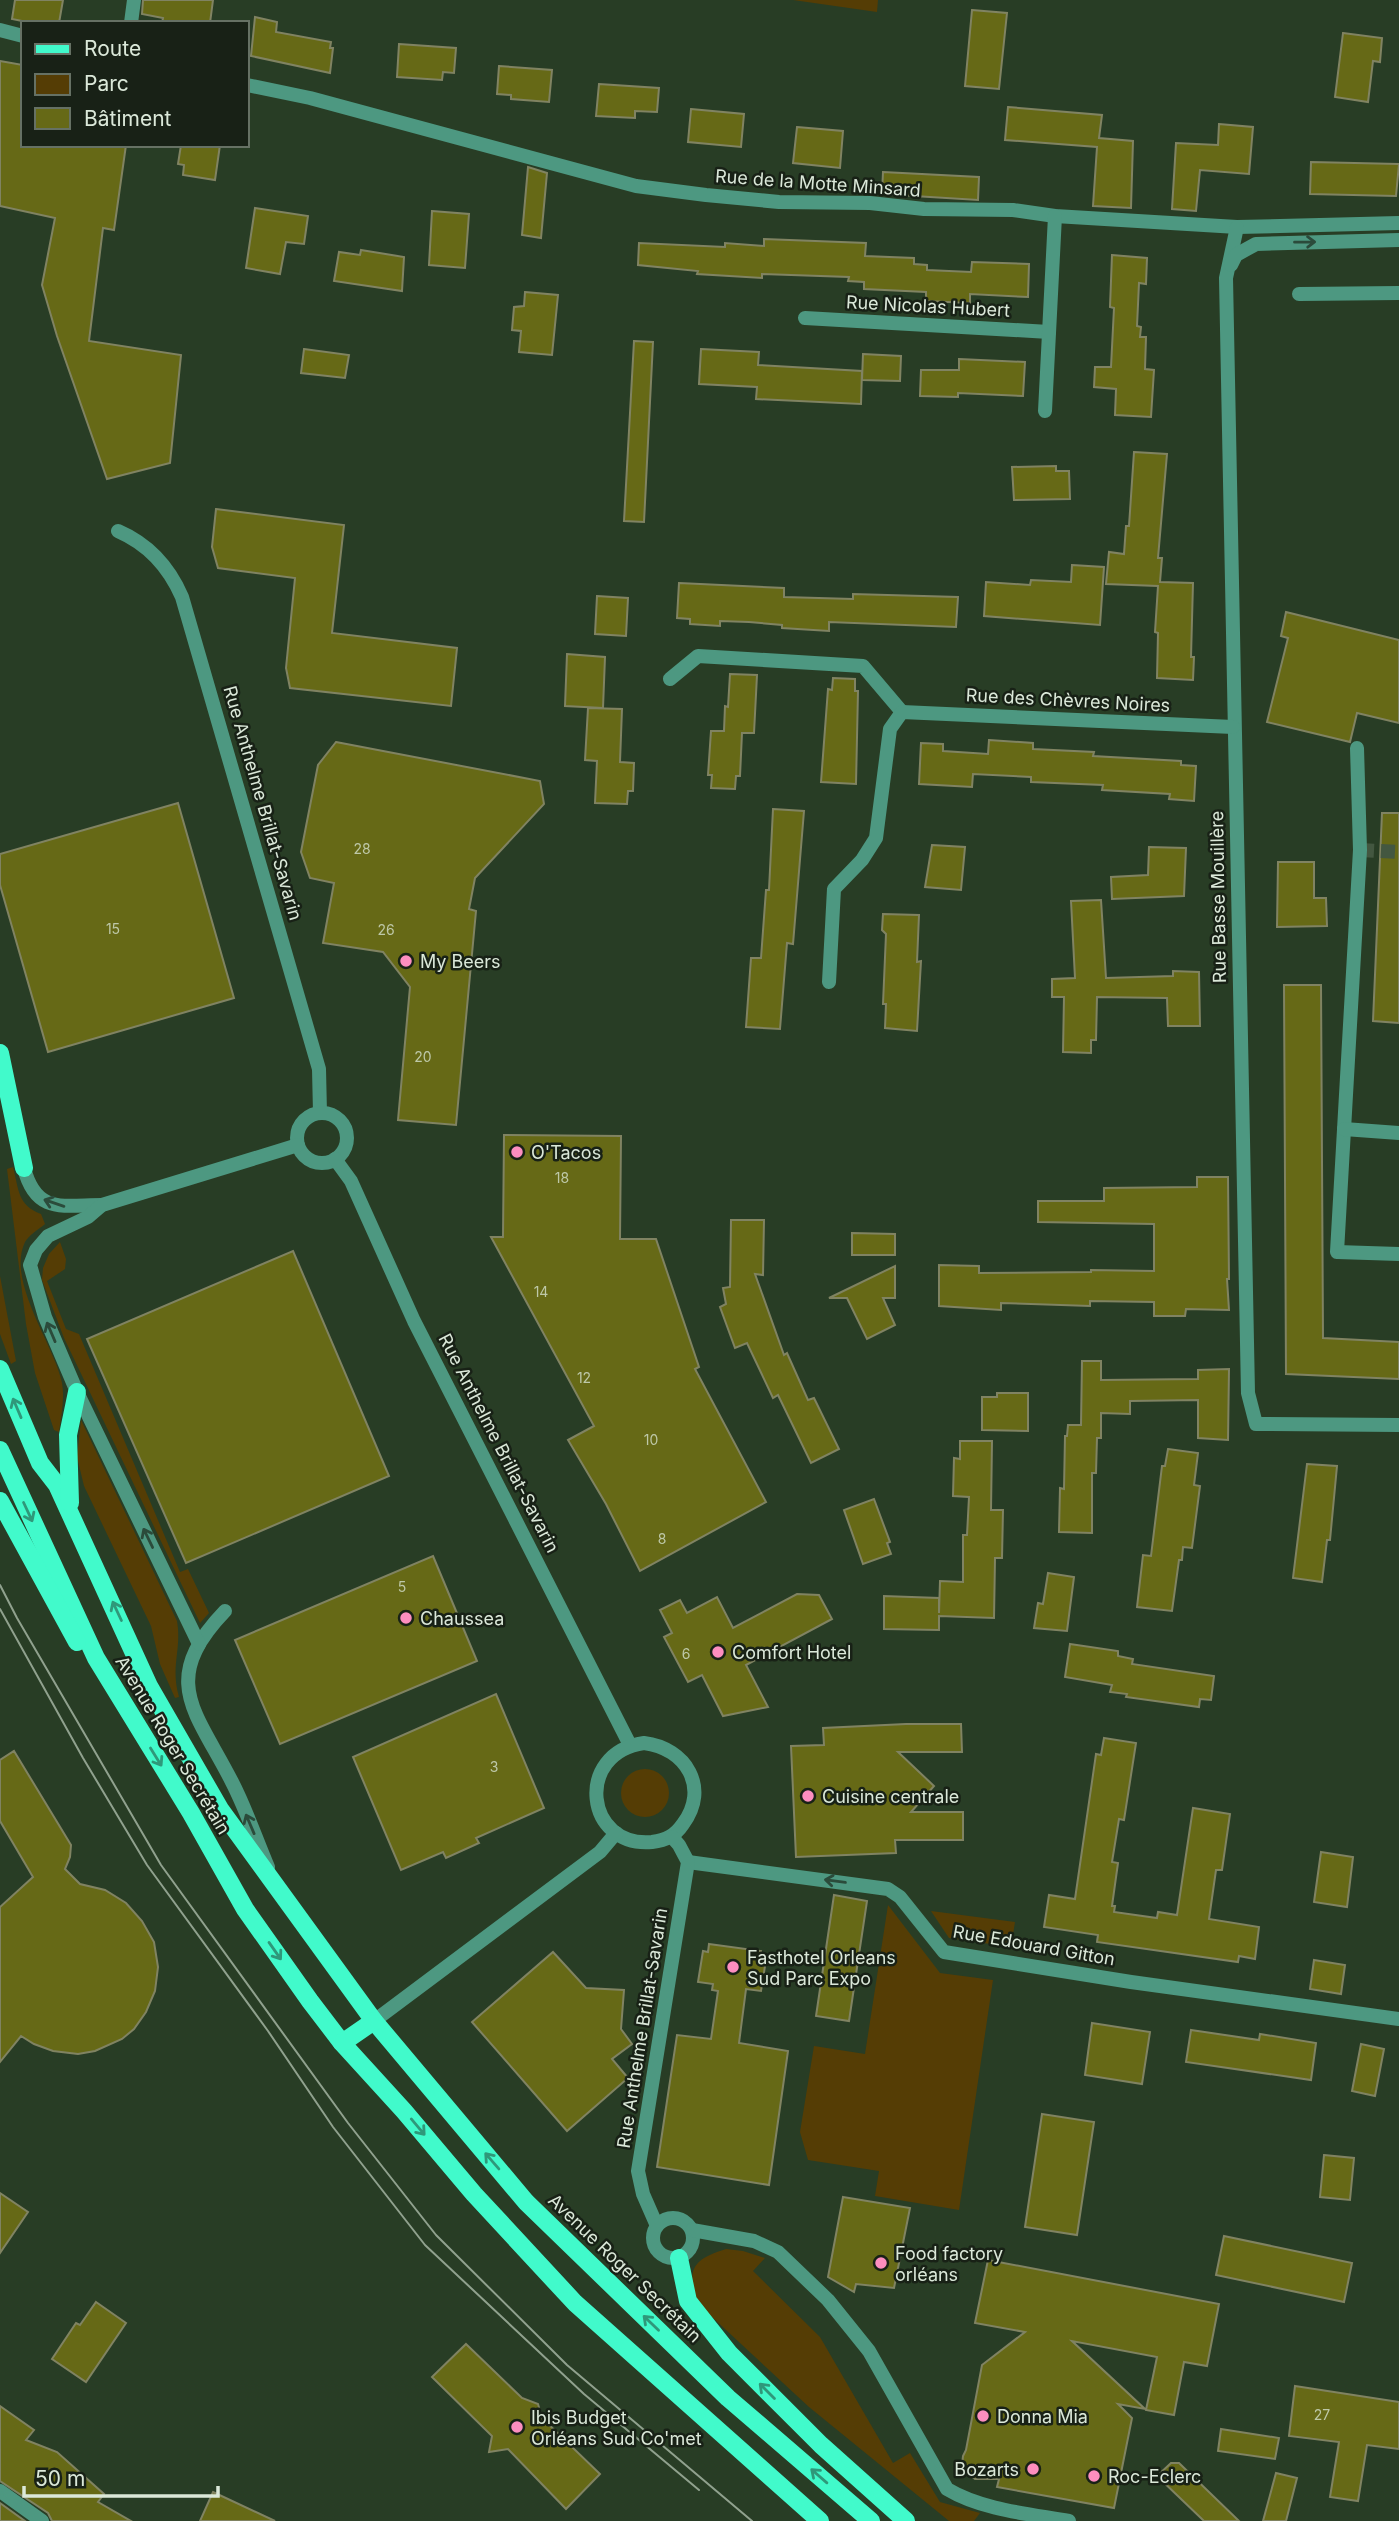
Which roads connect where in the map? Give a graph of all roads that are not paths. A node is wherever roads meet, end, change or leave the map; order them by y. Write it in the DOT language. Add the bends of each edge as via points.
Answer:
graph roads {
  1 [pos="134,0"];
  2 [pos="131,21"];
  3 [pos="0,30"];
  4 [pos="21,35"];
  5 [pos="248,85"];
  6 [pos="1055,216"];
  7 [pos="1399,223"];
  8 [pos="1237,227"];
  9 [pos="1399,240"];
  10 [pos="1226,278"];
  11 [pos="1399,293"];
  12 [pos="1299,294"];
  13 [pos="805,318"];
  14 [pos="1049,332"];
  15 [pos="1045,411"];
  16 [pos="118,531"];
  17 [pos="670,679"];
  18 [pos="902,712"];
  19 [pos="1233,727"];
  20 [pos="1357,748"];
  21 [pos="829,982"];
  22 [pos="0,1053"];
  23 [pos="320,1113"];
  24 [pos="1345,1129"];
  25 [pos="1399,1133"];
  26 [pos="298,1145"];
  27 [pos="335,1159"];
  28 [pos="24,1168"];
  29 [pos="102,1205"];
  30 [pos="1399,1254"];
  31 [pos="0,1369"];
  32 [pos="77,1392"];
  33 [pos="1399,1425"];
  34 [pos="0,1450"];
  35 [pos="0,1501"];
  36 [pos="72,1517"];
  37 [pos="225,1611"];
  38 [pos="199,1644"];
  39 [pos="138,1728"];
  40 [pos="631,1745"];
  41 [pos="616,1833"];
  42 [pos="672,1837"];
  43 [pos="688,1862"];
  44 [pos="277,1887"];
  45 [pos="1399,2019"];
  46 [pos="374,2021"];
  47 [pos="342,2043"];
  48 [pos="657,2226"];
  49 [pos="692,2230"];
  50 [pos="678,2258"];
  51 [pos="0,2491"];
  52 [pos="42,2521"];
  53 [pos="820,2521"];
  54 [pos="871,2521"];
  55 [pos="906,2521"];
  56 [pos="1069,2521"];
  1 -- 2 [label="street"];
  3 -- 4 [label="street"];
  5 -- 6 [label="street, Rue de la Motte Minsard" via="636,186 779,202 1013,210"];
  6 -- 8 [label="street, Rue de la Motte Minsard"];
  6 -- 14 [label="street"];
  7 -- 8 [label="street, Rue de la Motte Minsard"];
  8 -- 10 [label="street, Rue Basse Mouillère"];
  10 -- 9 [label="street, one-way" via="1236,255 1256,244"];
  10 -- 19 [label="street, Rue Basse Mouillère"];
  11 -- 12 [label="street"];
  13 -- 14 [label="street, Rue Nicolas Hubert"];
  14 -- 15 [label="street"];
  16 -- 23 [label="street, Rue Anthelme Brillat-Savarin" via="138,540 164,565 182,597 320,1069"];
  17 -- 18 [label="street" via="698,656 863,666"];
  18 -- 19 [label="street, Rue des Chèvres Noires"];
  18 -- 21 [label="street" via="890,729 876,838 834,889"];
  19 -- 33 [label="street, Rue Basse Mouillère" via="1248,1393 1256,1424"];
  20 -- 24 [label="street" via="1360,850"];
  22 -- 28 [label="main road"];
  23 -- 26 [label="street" via="301,1124"];
  23 -- 27 [label="street" via="340,1120 346,1133 345,1147"];
  24 -- 25 [label="street"];
  24 -- 30 [label="street" via="1337,1252"];
  26 -- 27 [label="street" via="314,1161"];
  26 -- 29 [label="street"];
  27 -- 40 [label="street, Rue Anthelme Brillat-Savarin" via="351,1181 414,1321"];
  29 -- 28 [label="street, one-way" via="52,1205 32,1189"];
  32 -- 29 [label="street, one-way" via="45,1317 30,1265 48,1236"];
  36 -- 31 [label="main road, Avenue Roger Secrétain, one-way" via="40,1463"];
  32 -- 36 [label="main road" via="68,1435"];
  38 -- 32 [label="street, one-way"];
  34 -- 39 [label="main road, Avenue Roger Secrétain, one-way" via="96,1658"];
  35 -- 39 [label="main road" via="95,1672"];
  44 -- 36 [label="main road, Avenue Roger Secrétain, one-way" via="220,1808 149,1686"];
  37 -- 38 [label="street, Avenue Roger Secrétain"];
  44 -- 38 [label="street, Avenue Roger Secrétain, one-way" via="233,1783 191,1704 189,1665"];
  39 -- 47 [label="main road, Avenue Roger Secrétain, one-way" via="245,1909"];
  40 -- 41 [label="street" via="605,1763 595,1792 605,1822"];
  40 -- 42 [label="street" via="670,1750 691,1776 695,1792 692,1809"];
  41 -- 42 [label="street" via="640,1842"];
  41 -- 46 [label="street" via="600,1852"];
  42 -- 43 [label="street"];
  45 -- 43 [label="street, Rue Edouard Gitton, one-way" via="944,1952 900,1897 888,1889"];
  43 -- 48 [label="street, Rue Anthelme Brillat-Savarin" via="638,2171"];
  44 -- 46 [label="main road, Avenue Roger Secrétain"];
  46 -- 47 [label="main road"];
  54 -- 46 [label="main road, Avenue Roger Secrétain, one-way" via="728,2398 526,2202"];
  47 -- 53 [label="main road, Avenue Roger Secrétain, one-way" via="575,2303"];
  48 -- 49 [label="street" via="673,2218"];
  48 -- 50 [label="street" via="653,2238 657,2249 666,2257"];
  49 -- 50 [label="street" via="693,2244"];
  49 -- 56 [label="street" via="754,2241 778,2252 828,2300 869,2351 947,2490 1018,2512"];
  55 -- 50 [label="main road, one-way" via="729,2353 688,2301"];
  51 -- 52 [label="street"];
}
